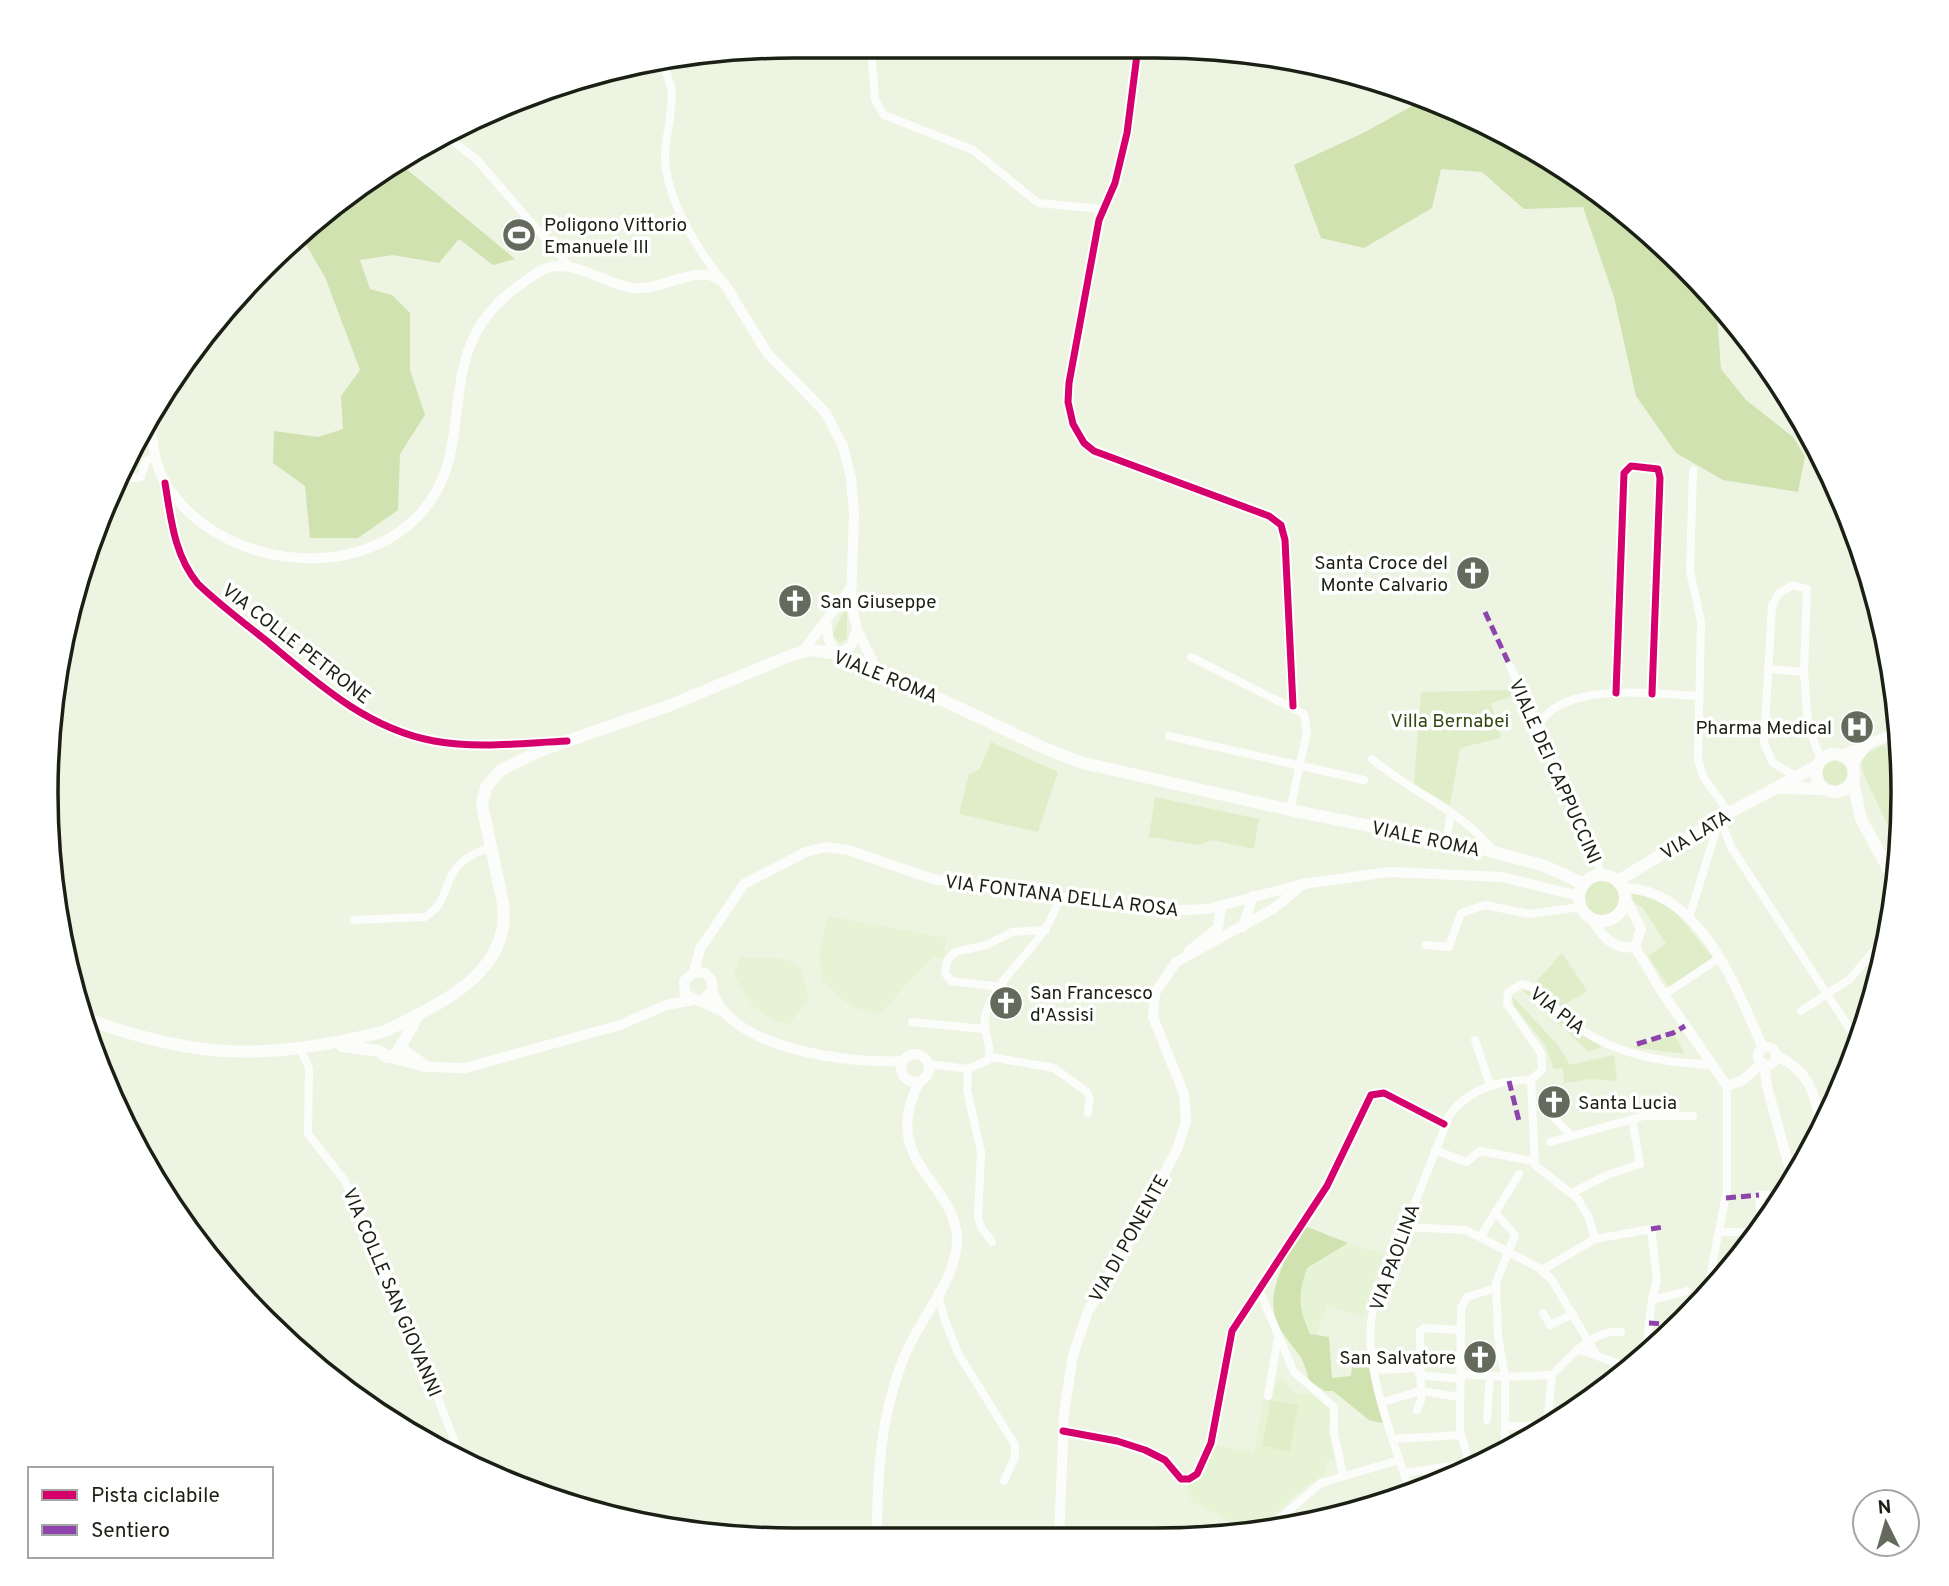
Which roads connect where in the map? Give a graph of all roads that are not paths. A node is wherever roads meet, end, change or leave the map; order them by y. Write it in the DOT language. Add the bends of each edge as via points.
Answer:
graph roads {
  1 [pos="872,58"];
  2 [pos="1136,58"];
  3 [pos="663,70"];
  4 [pos="453,141"];
  5 [pos="1102,209"];
  6 [pos="570,267"];
  7 [pos="724,283"];
  8 [pos="151,435"];
  9 [pos="155,457"];
  10 [pos="1693,470"];
  11 [pos="129,479"];
  12 [pos="165,483"];
  13 [pos="849,590"];
  14 [pos="826,622"];
  15 [pos="857,630"];
  16 [pos="803,652"];
  17 [pos="838,654"];
  18 [pos="1191,657"];
  19 [pos="1510,666"];
  20 [pos="876,668"];
  21 [pos="1768,669"];
  22 [pos="1804,672"];
  23 [pos="1616,692"];
  24 [pos="1652,694"];
  25 [pos="1699,696"];
  26 [pos="1293,706"];
  27 [pos="1538,727"];
  28 [pos="1889,735"];
  29 [pos="1169,736"];
  30 [pos="567,741"];
  31 [pos="1868,743"];
  32 [pos="1842,755"];
  33 [pos="1372,759"];
  34 [pos="1819,763"];
  35 [pos="1853,765"];
  36 [pos="1301,766"];
  37 [pos="1797,777"];
  38 [pos="1364,780"];
  39 [pos="1853,782"];
  40 [pos="1774,789"];
  41 [pos="1830,791"];
  42 [pos="1290,810"];
  43 [pos="1451,814"];
  44 [pos="1724,815"];
  45 [pos="1861,819"];
  46 [pos="1446,841"];
  47 [pos="490,847"];
  48 [pos="1494,852"];
  49 [pos="1887,868"];
  50 [pos="1601,875"];
  51 [pos="1303,884"];
  52 [pos="1622,889"];
  53 [pos="1581,895"];
  54 [pos="1253,896"];
  55 [pos="1059,897"];
  56 [pos="1221,906"];
  57 [pos="1689,918"];
  58 [pos="1592,919"];
  59 [pos="354,920"];
  60 [pos="1243,927"];
  61 [pos="1046,930"];
  62 [pos="1426,945"];
  63 [pos="1635,947"];
  64 [pos="1185,956"];
  65 [pos="1872,957"];
  66 [pos="1719,958"];
  67 [pos="700,973"];
  68 [pos="684,981"];
  69 [pos="1001,987"];
  70 [pos="712,990"];
  71 [pos="1828,994"];
  72 [pos="1664,995"];
  73 [pos="697,1000"];
  74 [pos="666,1005"];
  75 [pos="1801,1011"];
  76 [pos="725,1013"];
  77 [pos="419,1014"];
  78 [pos="912,1021"];
  79 [pos="95,1022"];
  80 [pos="983,1029"];
  81 [pos="384,1031"];
  82 [pos="1851,1031"];
  83 [pos="1475,1040"];
  84 [pos="325,1045"];
  85 [pos="403,1046"];
  86 [pos="1763,1048"];
  87 [pos="300,1049"];
  88 [pos="383,1054"];
  89 [pos="989,1057"];
  90 [pos="1768,1062"];
  91 [pos="1712,1065"];
  92 [pos="428,1067"];
  93 [pos="929,1068"];
  94 [pos="968,1069"];
  95 [pos="904,1070"];
  96 [pos="1531,1080"];
  97 [pos="920,1081"];
  98 [pos="1490,1085"];
  99 [pos="1727,1086"];
  100 [pos="909,1112"];
  101 [pos="1818,1112"];
  102 [pos="1088,1113"];
  103 [pos="1693,1116"];
  104 [pos="1554,1118"];
  105 [pos="1632,1119"];
  106 [pos="1444,1124"];
  107 [pos="1572,1136"];
  108 [pos="1550,1142"];
  109 [pos="1435,1150"];
  110 [pos="1527,1162"];
  111 [pos="1789,1167"];
  112 [pos="1518,1174"];
  113 [pos="1572,1193"];
  114 [pos="1771,1195"];
  115 [pos="1760,1211"];
  116 [pos="1495,1212"];
  117 [pos="1405,1227"];
  118 [pos="1746,1231"];
  119 [pos="1719,1232"];
  120 [pos="1481,1236"];
  121 [pos="1595,1239"];
  122 [pos="992,1242"];
  123 [pos="1508,1251"];
  124 [pos="1542,1270"];
  125 [pos="1715,1271"];
  126 [pos="1496,1288"];
  127 [pos="1687,1291"];
  128 [pos="938,1293"];
  129 [pos="1258,1296"];
  130 [pos="1652,1300"];
  131 [pos="1543,1313"];
  132 [pos="1573,1314"];
  133 [pos="1460,1330"];
  134 [pos="1621,1332"];
  135 [pos="1278,1339"];
  136 [pos="1647,1341"];
  137 [pos="1590,1342"];
  138 [pos="1578,1349"];
  139 [pos="1597,1356"];
  140 [pos="1619,1364"];
  141 [pos="1376,1370"];
  142 [pos="1419,1371"];
  143 [pos="1552,1375"];
  144 [pos="1461,1376"];
  145 [pos="1490,1377"];
  146 [pos="1505,1377"];
  147 [pos="1420,1391"];
  148 [pos="1268,1396"];
  149 [pos="1460,1397"];
  150 [pos="1383,1402"];
  151 [pos="1417,1410"];
  152 [pos="1548,1414"];
  153 [pos="1487,1420"];
  154 [pos="1505,1426"];
  155 [pos="1530,1426"];
  156 [pos="1063,1431"];
  157 [pos="1460,1435"];
  158 [pos="1393,1438"];
  159 [pos="1505,1440"];
  160 [pos="456,1446"];
  161 [pos="1469,1458"];
  162 [pos="1399,1460"];
  163 [pos="1452,1465"];
  164 [pos="1404,1473"];
  165 [pos="1343,1475"];
  166 [pos="1004,1482"];
  167 [pos="1407,1483"];
  168 [pos="1281,1517"];
  169 [pos="877,1528"];
  170 [pos="1059,1528"];
  1 -- 5 [label="street" via="875,100 884,115 973,150 1038,203"];
  2 -- 5 [label="street" via="1124,145 1115,183"];
  3 -- 7 [label="street" via="673,93 665,151 668,180 698,248"];
  4 -- 6 [label="street" via="476,159"];
  5 -- 26 [label="street" via="1069,383 1073,424 1084,443 1097,453 1279,522 1285,541"];
  6 -- 7 [label="main road" via="635,289 698,275 715,276"];
  6 -- 12 [label="main road" via="544,269 484,318 462,369 452,449 438,489 414,520 384,542 327,555 253,551 212,530"];
  7 -- 13 [label="main road" via="768,354 825,412 843,446 854,514"];
  8 -- 9 [label="main road"];
  9 -- 11 [label="street" via="146,461 141,477"];
  9 -- 12 [label="main road"];
  10 -- 25 [label="street" via="1690,566 1700,615"];
  12 -- 30 [label="street, VIA COLLE PETRONE" via="176,543 198,584 365,716 402,733 455,744"];
  13 -- 14 [label="main road"];
  13 -- 15 [label="main road"];
  14 -- 16 [label="main road"];
  14 -- 17 [label="main road" via="829,641"];
  15 -- 17 [label="main road" via="851,646"];
  15 -- 20 [label="main road"];
  16 -- 17 [label="main road, VIALE ROMA"];
  16 -- 30 [label="main road, VIALE ROMA"];
  17 -- 20 [label="main road, VIALE ROMA"];
  18 -- 26 [label="street"];
  19 -- 27 [label="street, VIALE DEI CAPPUCCINI"];
  20 -- 42 [label="main road, VIALE ROMA" via="1072,760"];
  21 -- 22 [label="street"];
  21 -- 22 [label="street" via="1773,601 1788,587 1807,587"];
  21 -- 37 [label="street" via="1765,750 1776,766"];
  22 -- 34 [label="street" via="1808,725"];
  23 -- 24 [label="street"];
  23 -- 24 [label="street" via="1624,474 1631,466 1642,466 1656,468 1660,478"];
  23 -- 27 [label="street" via="1556,706"];
  24 -- 25 [label="street"];
  25 -- 44 [label="street" via="1700,769"];
  26 -- 36 [label="street" via="1308,722"];
  27 -- 50 [label="street, VIALE DEI CAPPUCCINI"];
  28 -- 31 [label="main road"];
  29 -- 36 [label="street"];
  30 -- 47 [label="main road, VIALE ROMA" via="515,761 491,780 482,805"];
  31 -- 32 [label="main road"];
  31 -- 35 [label="main road"];
  32 -- 34 [label="main road" via="1833,754"];
  32 -- 35 [label="main road"];
  33 -- 43 [label="street"];
  34 -- 37 [label="main road, VIA LATA"];
  34 -- 41 [label="main road" via="1816,779"];
  35 -- 39 [label="main road"];
  36 -- 38 [label="street"];
  36 -- 42 [label="street"];
  37 -- 40 [label="main road, VIA LATA"];
  39 -- 41 [label="main road" via="1845,789"];
  39 -- 45 [label="main road"];
  40 -- 41 [label="main road, VIA LATA"];
  40 -- 44 [label="main road, VIA LATA"];
  41 -- 45 [label="main road"];
  42 -- 46 [label="main road, VIALE ROMA"];
  43 -- 46 [label="street"];
  43 -- 48 [label="street"];
  44 -- 52 [label="main road, VIA LATA"];
  44 -- 57 [label="street"];
  44 -- 71 [label="street" via="1731,847"];
  45 -- 49 [label="main road"];
  46 -- 48 [label="main road, VIALE ROMA"];
  47 -- 59 [label="street" via="457,863 437,905 425,917"];
  47 -- 77 [label="main road, VIALE ROMA" via="504,914 500,940 468,984"];
  48 -- 53 [label="main road, VIALE ROMA" via="1559,872"];
  50 -- 52 [label="main road"];
  50 -- 53 [label="main road"];
  51 -- 53 [label="main road, VIA FONTANA DELLA ROSA" via="1364,873 1428,872 1510,878"];
  51 -- 54 [label="main road, VIA FONTANA DELLA ROSA"];
  51 -- 60 [label="main road, VIA DI PONENTE"];
  52 -- 57 [label="street" via="1661,896"];
  52 -- 58 [label="main road" via="1623,909 1612,920"];
  52 -- 63 [label="street" via="1641,929"];
  53 -- 58 [label="main road"];
  53 -- 62 [label="street" via="1529,914 1483,906 1461,913 1449,947"];
  54 -- 56 [label="main road, VIA FONTANA DELLA ROSA"];
  54 -- 60 [label="main road"];
  55 -- 56 [label="main road, VIA FONTANA DELLA ROSA" via="1162,911"];
  55 -- 61 [label="street"];
  55 -- 67 [label="main road, VIA FONTANA DELLA ROSA" via="933,879 848,850 810,850 744,884 707,939"];
  56 -- 64 [label="main road, VIA DI PONENTE" via="1218,928"];
  57 -- 66 [label="street"];
  58 -- 63 [label="street" via="1607,940"];
  60 -- 64 [label="main road, VIA DI PONENTE"];
  61 -- 69 [label="street"];
  61 -- 69 [label="street" via="1009,932 987,945 955,952 948,959 945,973 951,981"];
  63 -- 72 [label="street"];
  64 -- 156 [label="main road, VIA DI PONENTE" via="1165,973 1152,1003 1186,1098 1184,1132 1085,1319 1068,1376"];
  65 -- 71 [label="street"];
  66 -- 72 [label="street"];
  66 -- 86 [label="street"];
  67 -- 68 [label="main road"];
  67 -- 70 [label="main road" via="712,981"];
  68 -- 73 [label="main road" via="685,994"];
  68 -- 74 [label="main road"];
  69 -- 80 [label="street" via="988,1007"];
  70 -- 73 [label="main road"];
  70 -- 76 [label="main road"];
  71 -- 75 [label="street"];
  71 -- 82 [label="street"];
  72 -- 91 [label="street"];
  73 -- 74 [label="main road"];
  73 -- 76 [label="main road"];
  74 -- 92 [label="main road" via="625,1023 483,1064 459,1069"];
  76 -- 95 [label="main road" via="750,1030 794,1049 887,1062"];
  77 -- 81 [label="main road, VIALE ROMA"];
  77 -- 85 [label="main road"];
  78 -- 80 [label="street"];
  79 -- 87 [label="main road, VIALE ROMA" via="200,1051"];
  80 -- 89 [label="street"];
  81 -- 84 [label="main road, VIALE ROMA"];
  81 -- 85 [label="main road" via="398,1033"];
  81 -- 88 [label="main road" via="377,1039"];
  83 -- 98 [label="street"];
  84 -- 87 [label="main road, VIALE ROMA"];
  84 -- 88 [label="main road, VIALE ROMA"];
  85 -- 88 [label="main road" via="396,1055"];
  85 -- 92 [label="main road"];
  86 -- 90 [label="street" via="1758,1057"];
  86 -- 90 [label="street" via="1772,1049"];
  87 -- 160 [label="street, VIA COLLE SAN GIOVANNI" via="309,1072 308,1134 345,1181"];
  88 -- 92 [label="main road" via="407,1065"];
  89 -- 94 [label="street"];
  89 -- 102 [label="street" via="1054,1068 1087,1092"];
  90 -- 99 [label="street"];
  90 -- 101 [label="street" via="1787,1061 1799,1068"];
  90 -- 111 [label="street" via="1767,1086"];
  91 -- 96 [label="street, VIA PIA" via="1650,1060 1617,1049 1578,1028 1535,989 1522,984 1508,992 1507,1004 1544,1058 1542,1070"];
  91 -- 99 [label="street"];
  93 -- 94 [label="street"];
  93 -- 95 [label="main road" via="919,1054 910,1055"];
  93 -- 97 [label="main road"];
  94 -- 122 [label="street" via="967,1090 981,1157 978,1217"];
  95 -- 97 [label="main road"];
  95 -- 100 [label="main road"];
  96 -- 98 [label="street, VIA PAOLINA"];
  96 -- 110 [label="street" via="1533,1120"];
  97 -- 100 [label="main road"];
  98 -- 106 [label="street, VIA PAOLINA" via="1460,1104"];
  99 -- 119 [label="street" via="1727,1189"];
  100 -- 128 [label="main road" via="914,1155 953,1217 956,1231 955,1255"];
  103 -- 105 [label="street"];
  104 -- 107 [label="street"];
  105 -- 107 [label="street"];
  105 -- 113 [label="street" via="1641,1159 1637,1166"];
  106 -- 109 [label="street, VIA PAOLINA"];
  106 -- 129 [label="street" via="1384,1093 1370,1097 1329,1182"];
  107 -- 108 [label="street"];
  109 -- 110 [label="street" via="1464,1161 1479,1151"];
  109 -- 117 [label="street, VIA PAOLINA"];
  110 -- 113 [label="street"];
  112 -- 116 [label="street"];
  113 -- 121 [label="street" via="1587,1214"];
  114 -- 115 [label="street" via="1759,1195"];
  116 -- 120 [label="street"];
  116 -- 123 [label="street" via="1514,1233"];
  117 -- 120 [label="street" via="1458,1229"];
  117 -- 141 [label="street, VIA PAOLINA" via="1372,1317 1370,1338"];
  118 -- 119 [label="street"];
  119 -- 125 [label="street"];
  120 -- 123 [label="street"];
  121 -- 124 [label="street"];
  121 -- 130 [label="street" via="1651,1229 1656,1285"];
  123 -- 124 [label="street"];
  123 -- 126 [label="street"];
  124 -- 132 [label="street"];
  126 -- 133 [label="street" via="1464,1299"];
  126 -- 146 [label="street"];
  127 -- 130 [label="street"];
  128 -- 166 [label="street" via="958,1353 1014,1441 1016,1454"];
  128 -- 169 [label="main road" via="906,1351 887,1411 878,1465"];
  129 -- 135 [label="street"];
  129 -- 156 [label="street" via="1232,1331 1211,1443 1191,1478 1180,1478 1163,1459 1135,1447"];
  130 -- 136 [label="street"];
  131 -- 132 [label="street" via="1550,1325"];
  132 -- 137 [label="street"];
  133 -- 142 [label="street" via="1420,1331"];
  133 -- 144 [label="street"];
  134 -- 137 [label="street" via="1608,1332"];
  135 -- 148 [label="street"];
  135 -- 165 [label="street" via="1296,1375 1334,1407"];
  137 -- 138 [label="street"];
  137 -- 139 [label="street"];
  138 -- 139 [label="street"];
  138 -- 143 [label="street"];
  139 -- 140 [label="street"];
  141 -- 142 [label="street"];
  141 -- 150 [label="street, VIA PAOLINA"];
  142 -- 144 [label="street"];
  142 -- 147 [label="street"];
  143 -- 146 [label="street"];
  143 -- 152 [label="street"];
  144 -- 145 [label="street"];
  144 -- 149 [label="street"];
  145 -- 146 [label="street"];
  145 -- 153 [label="street"];
  146 -- 154 [label="street"];
  147 -- 149 [label="street"];
  147 -- 150 [label="street"];
  147 -- 151 [label="street"];
  149 -- 157 [label="street"];
  150 -- 158 [label="street, VIA PAOLINA"];
  154 -- 155 [label="street"];
  154 -- 159 [label="street"];
  156 -- 170 [label="main road, VIA DI PONENTE"];
  157 -- 158 [label="street"];
  157 -- 161 [label="street"];
  158 -- 162 [label="street, VIA PAOLINA"];
  162 -- 164 [label="street, VIA PAOLINA"];
  162 -- 165 [label="street"];
  163 -- 164 [label="street"];
  164 -- 167 [label="street, VIA PAOLINA"];
  165 -- 168 [label="street" via="1314,1488"];
}
